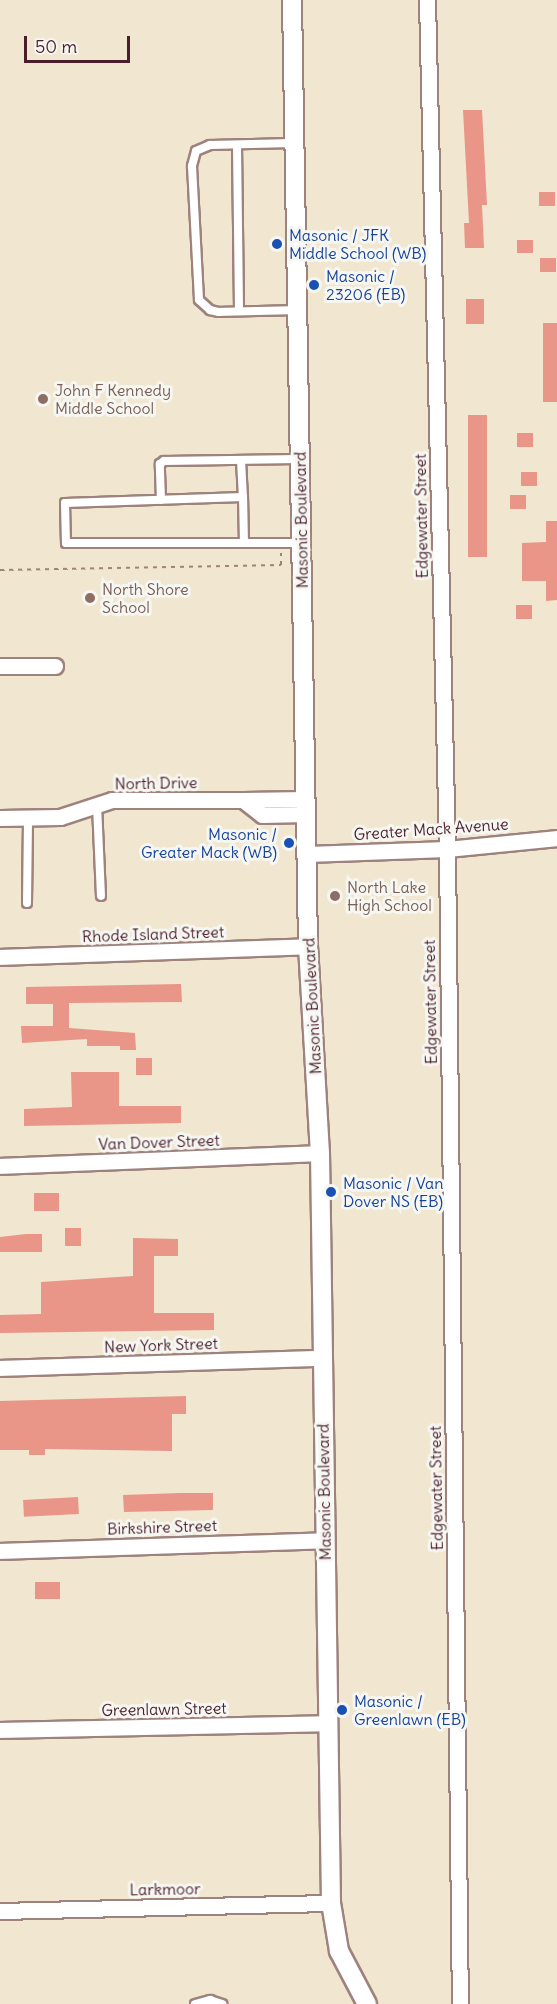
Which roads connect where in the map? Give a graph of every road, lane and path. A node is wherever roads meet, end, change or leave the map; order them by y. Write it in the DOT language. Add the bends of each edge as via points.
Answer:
graph roads {
  1 [pos="292,0"];
  2 [pos="427,0"];
  3 [pos="295,143"];
  4 [pos="237,144"];
  5 [pos="298,310"];
  6 [pos="239,311"];
  7 [pos="300,459"];
  8 [pos="241,460"];
  9 [pos="243,497"];
  10 [pos="161,500"];
  11 [pos="244,543"];
  12 [pos="281,543"];
  13 [pos="302,543"];
  14 [pos="0,570"];
  15 [pos="0,666"];
  16 [pos="55,666"];
  17 [pos="97,805"];
  18 [pos="306,807"];
  19 [pos="0,818"];
  20 [pos="28,818"];
  21 [pos="557,838"];
  22 [pos="447,849"];
  23 [pos="307,854"];
  24 [pos="100,896"];
  25 [pos="27,903"];
  26 [pos="308,946"];
  27 [pos="0,957"];
  28 [pos="320,1153"];
  29 [pos="0,1166"];
  30 [pos="323,1358"];
  31 [pos="0,1368"];
  32 [pos="325,1540"];
  33 [pos="0,1551"];
  34 [pos="329,1724"];
  35 [pos="0,1730"];
  36 [pos="331,1903"];
  37 [pos="0,1911"];
  38 [pos="195,2004"];
  39 [pos="222,2004"];
  40 [pos="367,2004"];
  41 [pos="460,2004"];
  1 -- 3 [label="street, Masonic Boulevard"];
  2 -- 22 [label="street, Edgewater Street"];
  3 -- 4 [label="lane"];
  3 -- 5 [label="street, Masonic Boulevard"];
  4 -- 6 [label="lane"];
  4 -- 6 [label="lane" via="201,147 192,166 197,295 210,310"];
  5 -- 6 [label="lane"];
  5 -- 7 [label="street, Masonic Boulevard"];
  7 -- 8 [label="lane"];
  7 -- 13 [label="street, Masonic Boulevard"];
  8 -- 9 [label="lane"];
  8 -- 10 [label="lane" via="164,461 160,465"];
  9 -- 10 [label="lane"];
  9 -- 11 [label="lane"];
  10 -- 11 [label="lane" via="65,502 66,543"];
  11 -- 12 [label="lane"];
  12 -- 13 [label="lane"];
  12 -- 14 [label="path" via="281,565"];
  13 -- 18 [label="street, Masonic Boulevard"];
  15 -- 16 [label="street"];
  17 -- 18 [label="street, North Drive" via="112,800 243,800"];
  17 -- 20 [label="street, North Drive" via="60,817"];
  17 -- 24 [label="lane"];
  18 -- 23 [label="street, Masonic Boulevard"];
  19 -- 20 [label="street, North Drive"];
  20 -- 25 [label="lane"];
  21 -- 22 [label="street, Greater Mack Avenue"];
  22 -- 23 [label="street, Greater Mack Avenue"];
  22 -- 41 [label="street, Edgewater Street"];
  23 -- 26 [label="street, Masonic Boulevard"];
  26 -- 27 [label="street, Rhode Island Street"];
  26 -- 28 [label="street, Masonic Boulevard"];
  28 -- 29 [label="street, Van Dover Street"];
  28 -- 30 [label="street, Masonic Boulevard"];
  30 -- 31 [label="street, New York Street"];
  30 -- 32 [label="street, Masonic Boulevard"];
  32 -- 33 [label="street, Birkshire Street"];
  32 -- 34 [label="street, Masonic Boulevard"];
  34 -- 35 [label="street, Greenlawn Street"];
  34 -- 36 [label="street, Masonic Boulevard"];
  36 -- 37 [label="street, Larkmoor"];
  36 -- 40 [label="street, Masonic Boulevard" via="339,1951"];
  38 -- 39 [label="lane" via="210,2000"];
}
